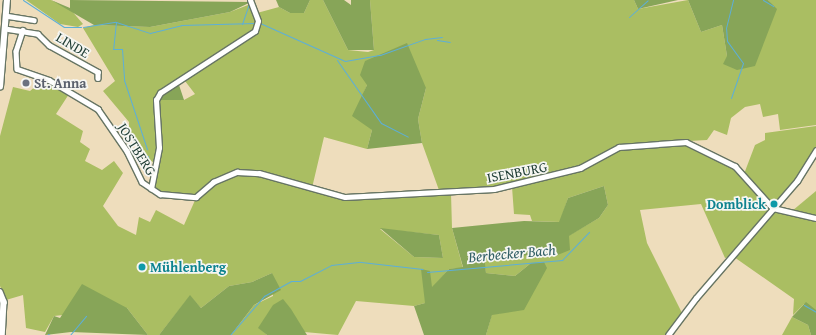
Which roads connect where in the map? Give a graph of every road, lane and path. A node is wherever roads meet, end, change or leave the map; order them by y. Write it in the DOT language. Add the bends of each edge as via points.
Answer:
graph roads {
  1 [pos="8,0"];
  2 [pos="250,0"];
  3 [pos="8,16"];
  4 [pos="34,20"];
  5 [pos="8,28"];
  6 [pos="23,30"];
  7 [pos="98,78"];
  8 [pos="0,87"];
  9 [pos="816,151"];
  10 [pos="237,172"];
  11 [pos="152,189"];
  12 [pos="773,208"];
  13 [pos="816,218"];
  14 [pos="0,292"];
  15 [pos="2,335"];
  16 [pos="668,335"];
  1 -- 3 [label="main road"];
  2 -- 11 [label="street, JOSTBERG" via="258,20 255,31 160,93 156,100 159,148"];
  3 -- 4 [label="street"];
  3 -- 5 [label="main road"];
  5 -- 6 [label="street, LINDE"];
  5 -- 8 [label="main road"];
  6 -- 7 [label="street, LINDE" via="38,34 49,45 98,72"];
  6 -- 11 [label="street, JOSTBERG" via="16,51 17,70 49,80 98,110 127,151 142,182"];
  9 -- 12 [label="street" via="797,181"];
  10 -- 11 [label="street, JOSTBERG" via="213,182 196,197"];
  10 -- 12 [label="street, ISENBURG" via="259,173 345,197 414,195 512,186 580,168 619,147 686,142 735,166"];
  12 -- 13 [label="street"];
  12 -- 16 [label="street" via="683,313"];
  14 -- 15 [label="main road" via="4,302"];
}
